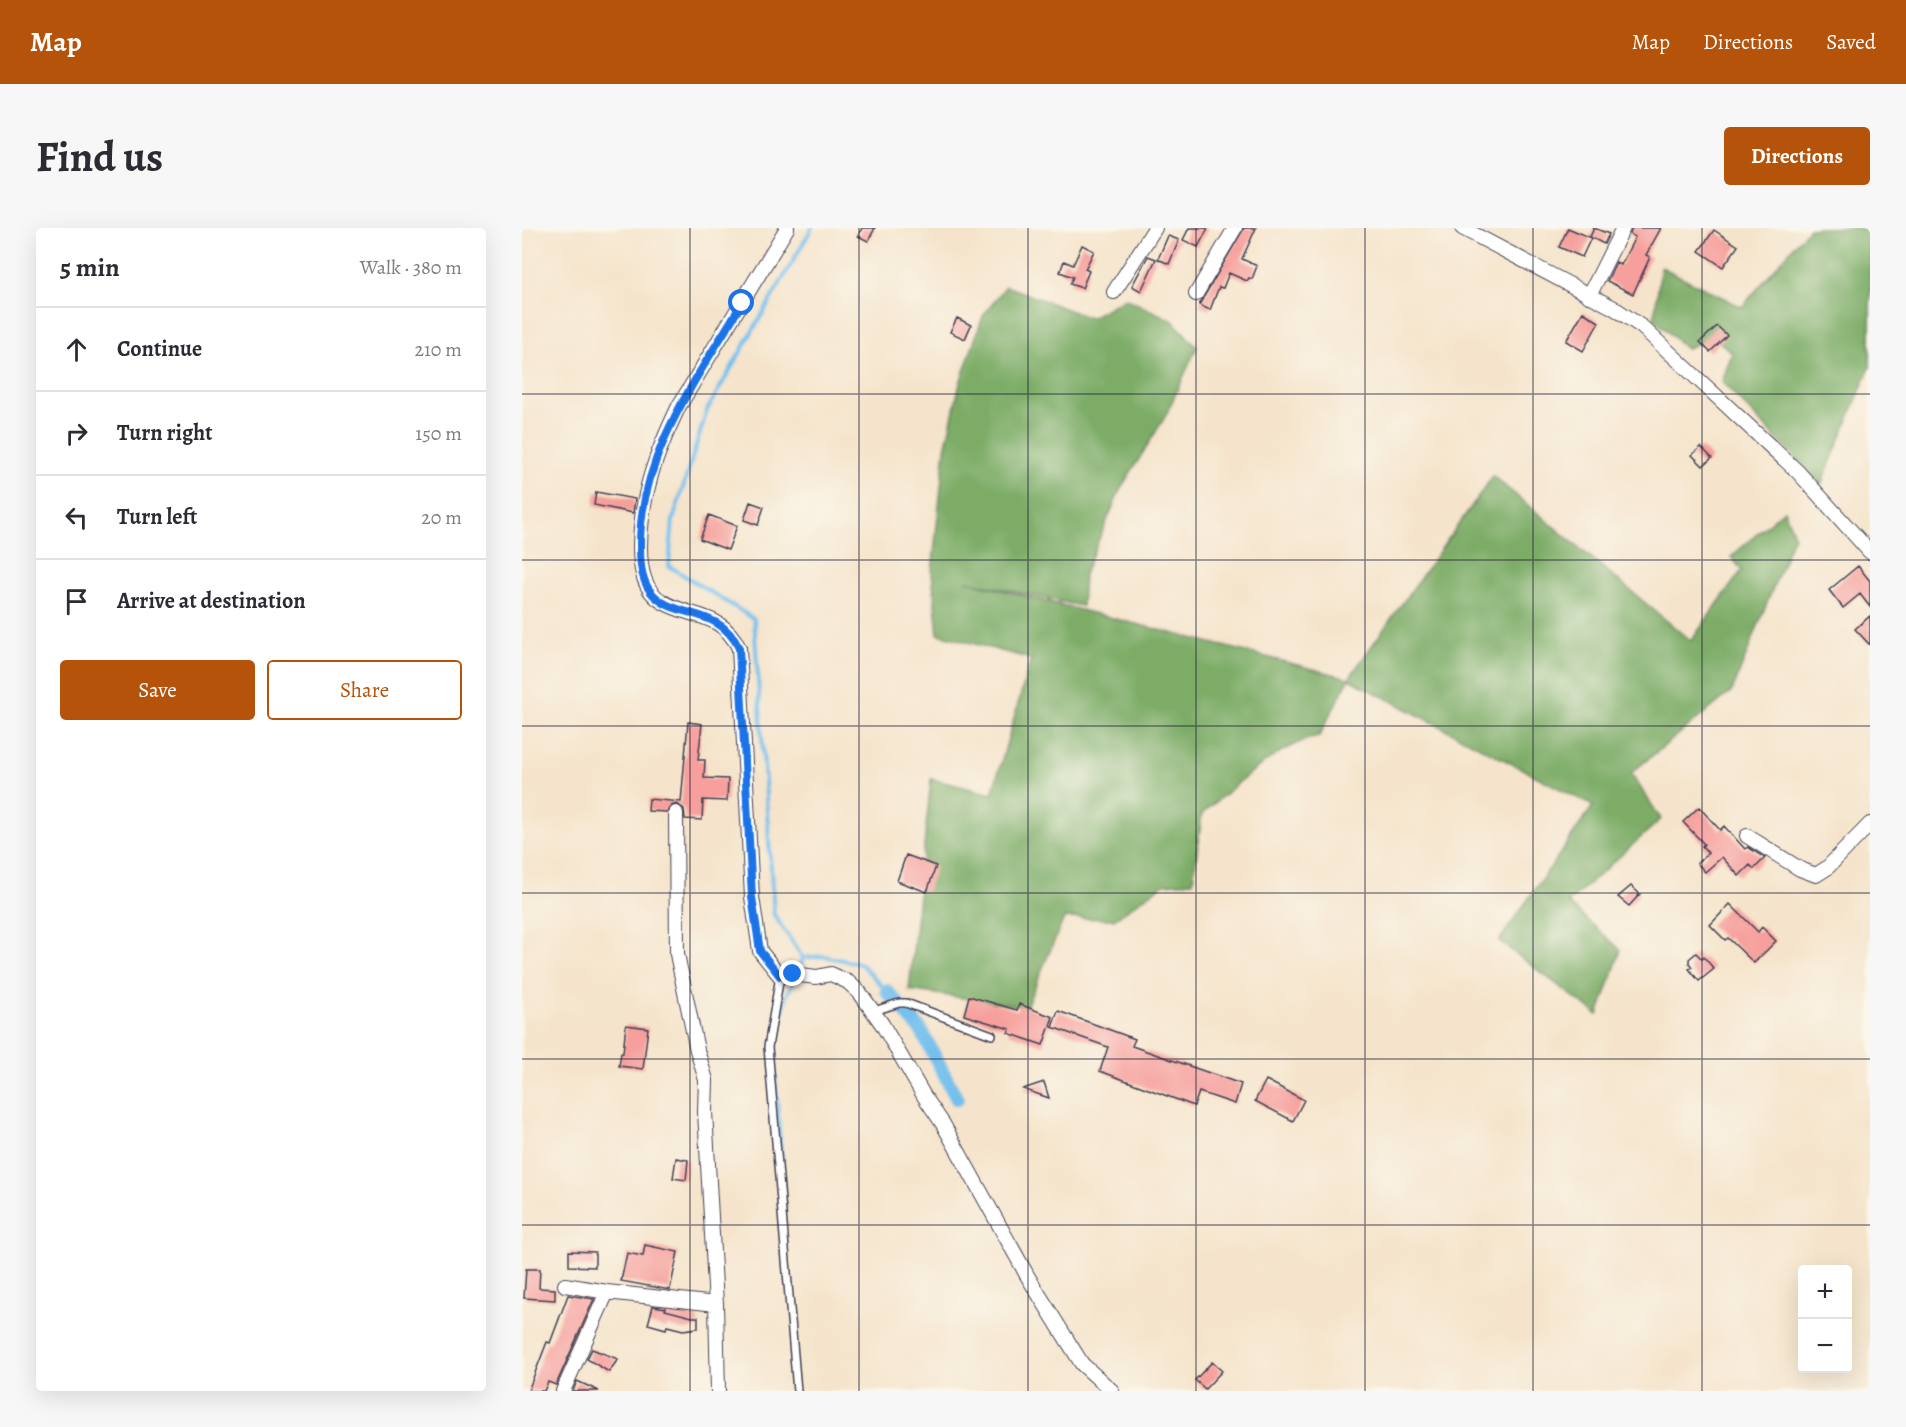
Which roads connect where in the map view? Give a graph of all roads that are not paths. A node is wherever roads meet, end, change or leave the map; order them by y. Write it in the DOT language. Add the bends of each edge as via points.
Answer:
graph roads {
  1 [pos="787,228"];
  2 [pos="1155,228"];
  3 [pos="1235,228"];
  4 [pos="1462,228"];
  5 [pos="1623,228"];
  6 [pos="1114,292"];
  7 [pos="1196,294"];
  8 [pos="1589,296"];
  9 [pos="1870,552"];
  10 [pos="676,813"];
  11 [pos="1870,824"];
  12 [pos="1747,836"];
  13 [pos="787,975"];
  14 [pos="876,1010"];
  15 [pos="992,1035"];
  16 [pos="565,1284"];
  17 [pos="607,1292"];
  18 [pos="716,1304"];
  19 [pos="563,1391"];
  20 [pos="718,1391"];
  21 [pos="796,1391"];
  22 [pos="1112,1391"];
  1 -- 13 [label="street" via="664,437 644,497 639,566 649,590 662,602 723,627 739,648 752,897 760,951"];
  2 -- 6 [label="street"];
  3 -- 7 [label="street"];
  4 -- 8 [label="street"];
  5 -- 8 [label="street"];
  8 -- 9 [label="street" via="1624,314 1673,354 1798,472"];
  10 -- 18 [label="street" via="677,954 706,1080"];
  11 -- 12 [label="street" via="1816,875"];
  13 -- 14 [label="street" via="831,974 848,982"];
  13 -- 21 [label="lane" via="768,1047"];
  14 -- 15 [label="lane" via="906,1003"];
  14 -- 22 [label="street" via="1028,1277 1082,1364"];
  16 -- 17 [label="street"];
  17 -- 18 [label="street"];
  17 -- 19 [label="street"];
  18 -- 20 [label="street"];
}
